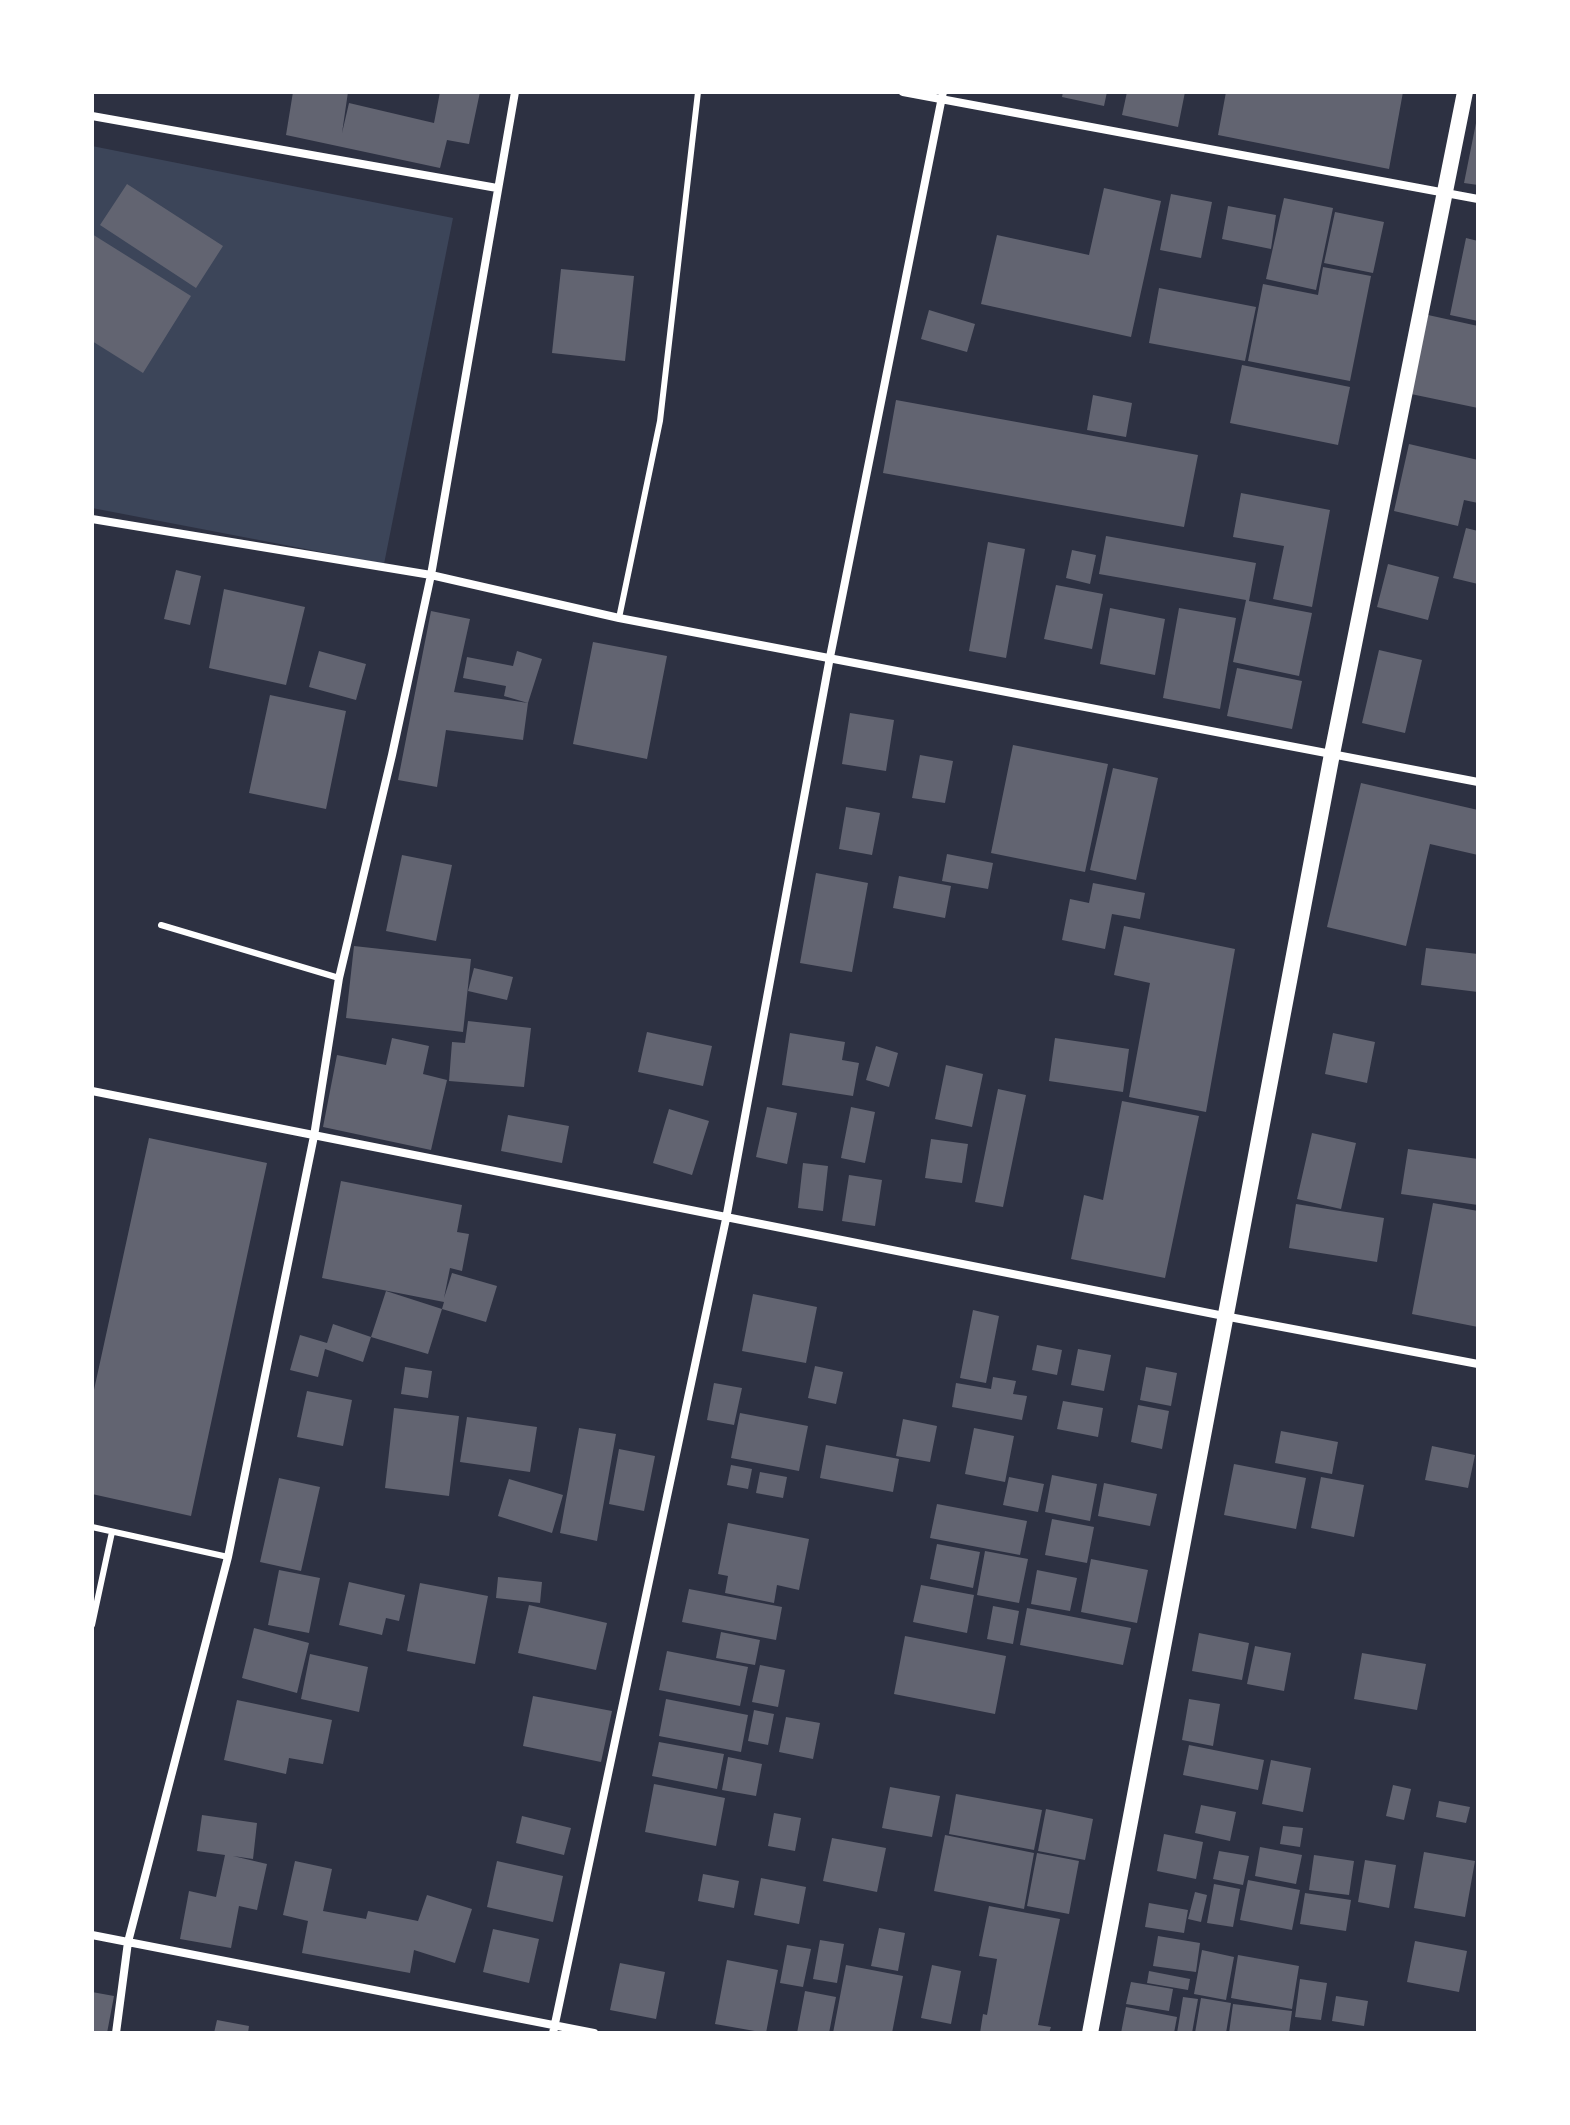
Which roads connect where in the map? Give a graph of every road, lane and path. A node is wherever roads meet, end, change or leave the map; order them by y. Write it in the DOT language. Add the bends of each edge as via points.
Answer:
graph roads {
  1 [pos="515,92"];
  2 [pos="698,92"];
  3 [pos="903,92"];
  4 [pos="1465,92"];
  5 [pos="942,95"];
  6 [pos="92,116"];
  7 [pos="497,188"];
  8 [pos="1444,193"];
  9 [pos="1478,199"];
  10 [pos="92,519"];
  11 [pos="431,575"];
  12 [pos="619,618"];
  13 [pos="830,657"];
  14 [pos="1332,754"];
  15 [pos="1478,782"];
  16 [pos="161,925"];
  17 [pos="339,978"];
  18 [pos="92,1091"];
  19 [pos="314,1136"];
  20 [pos="726,1219"];
  21 [pos="1224,1316"];
  22 [pos="1478,1364"];
  23 [pos="92,1527"];
  24 [pos="112,1532"];
  25 [pos="228,1557"];
  26 [pos="92,1625"];
  27 [pos="92,1935"];
  28 [pos="128,1942"];
  29 [pos="554,2030"];
  30 [pos="116,2033"];
  31 [pos="594,2033"];
  32 [pos="1090,2033"];
  1 -- 7 [label="street"];
  2 -- 12 [label="lane" via="660,421"];
  3 -- 5 [label="street"];
  4 -- 8 [label="main road"];
  5 -- 8 [label="street"];
  5 -- 13 [label="street"];
  6 -- 7 [label="street"];
  7 -- 11 [label="street"];
  8 -- 9 [label="street"];
  8 -- 14 [label="main road"];
  10 -- 11 [label="street"];
  11 -- 12 [label="street"];
  11 -- 17 [label="street"];
  12 -- 13 [label="street"];
  13 -- 14 [label="street"];
  13 -- 20 [label="street"];
  14 -- 15 [label="street"];
  14 -- 21 [label="main road"];
  16 -- 17 [label="lane"];
  17 -- 19 [label="street"];
  18 -- 19 [label="street"];
  19 -- 20 [label="street"];
  19 -- 25 [label="street"];
  20 -- 21 [label="street"];
  20 -- 29 [label="street"];
  21 -- 22 [label="street"];
  21 -- 32 [label="main road"];
  23 -- 24 [label="lane"];
  24 -- 25 [label="lane"];
  24 -- 26 [label="lane"];
  25 -- 28 [label="street"];
  27 -- 28 [label="street"];
  28 -- 29 [label="street"];
  28 -- 30 [label="street"];
  29 -- 31 [label="street"];
}
